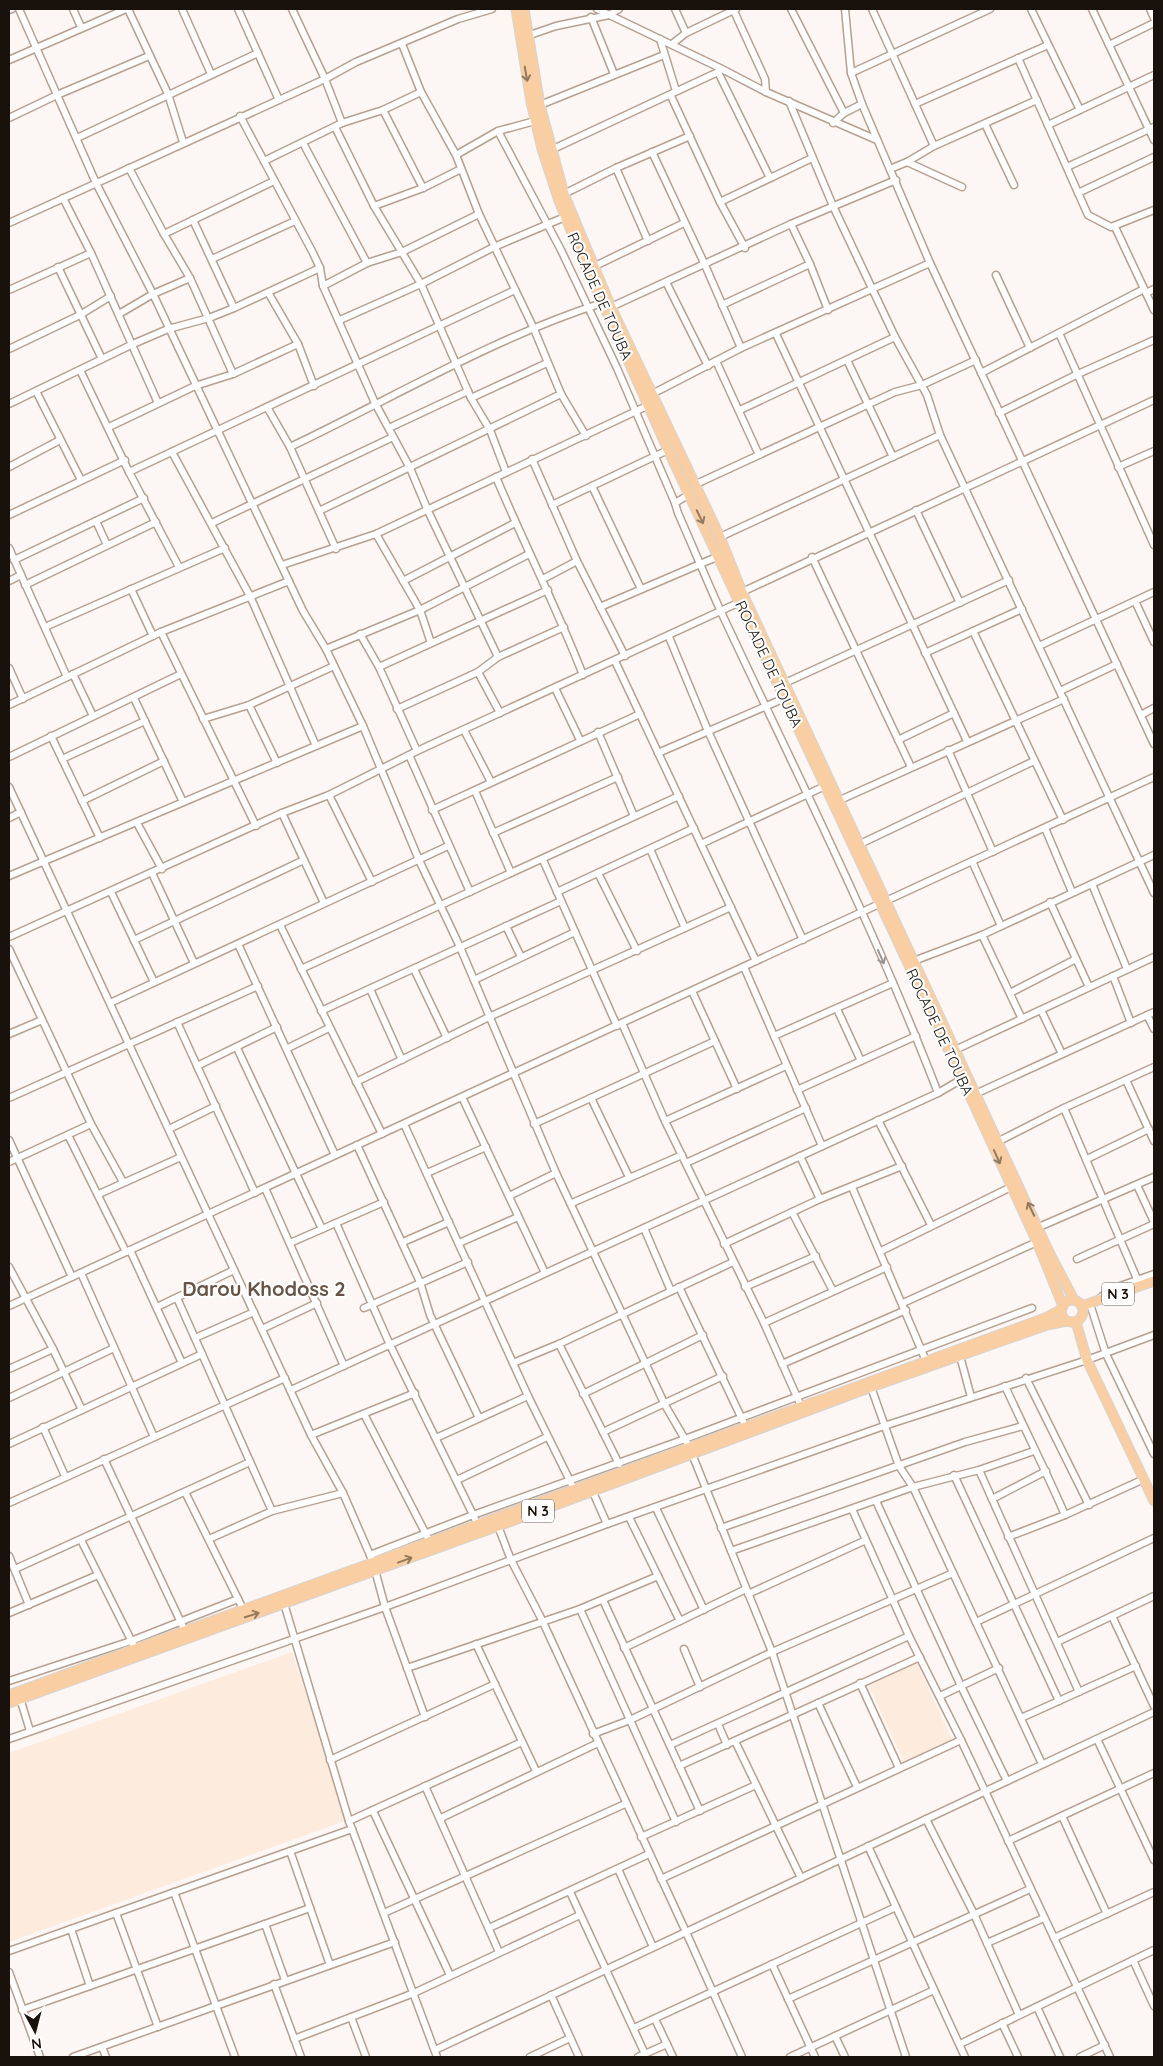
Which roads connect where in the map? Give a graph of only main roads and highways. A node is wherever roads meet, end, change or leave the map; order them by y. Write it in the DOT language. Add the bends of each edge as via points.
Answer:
graph roads {
  1 [pos="516,9"];
  2 [pos="524,9"];
  3 [pos="607,305"];
  4 [pos="739,596"];
  5 [pos="883,902"];
  6 [pos="911,962"];
  7 [pos="973,1095"];
  8 [pos="1154,1281"];
  9 [pos="1086,1303"];
  10 [pos="1062,1308"];
  11 [pos="1072,1321"];
  12 [pos="689,1447"];
  13 [pos="1154,1501"];
  14 [pos="373,1562"];
  15 [pos="283,1600"];
  16 [pos="14,1695"];
  17 [pos="9,1702"];
  1 -- 3 [label="main road, ROCADE DE TOUBA, one-way" via="542,149 565,217"];
  2 -- 3 [label="main road, ROCADE DE TOUBA" via="550,150 564,194 596,266"];
  3 -- 4 [label="main road, ROCADE DE TOUBA, one-way" via="668,450"];
  3 -- 4 [label="main road, ROCADE DE TOUBA" via="720,537"];
  4 -- 5 [label="main road, ROCADE DE TOUBA" via="825,786"];
  4 -- 5 [label="main road, ROCADE DE TOUBA" via="785,683 860,844"];
  5 -- 6 [label="main road, ROCADE DE TOUBA"];
  6 -- 7 [label="main road, ROCADE DE TOUBA" via="962,1079"];
  6 -- 7 [label="main road, ROCADE DE TOUBA" via="957,1049"];
  9 -- 7 [label="main road, ROCADE DE TOUBA, one-way" via="1040,1227"];
  7 -- 10 [label="main road, ROCADE DE TOUBA, one-way"];
  8 -- 9 [label="main road, N 3" via="1139,1283"];
  9 -- 10 [label="main road" via="1068,1301"];
  9 -- 11 [label="main road" via="1083,1316"];
  10 -- 11 [label="main road" via="1063,1316"];
  10 -- 12 [label="main road, N 3" via="1045,1318 801,1406 744,1422"];
  11 -- 12 [label="main road, N 3" via="1047,1325"];
  11 -- 13 [label="main road" via="1087,1360"];
  12 -- 14 [label="main road, N 3"];
  14 -- 12 [label="main road, N 3, one-way" via="498,1526 592,1490"];
  14 -- 15 [label="main road, N 3"];
  16 -- 15 [label="main road, N 3, one-way"];
  15 -- 16 [label="main road, N 3" via="182,1627"];
  16 -- 17 [label="main road, N 3"];
}
